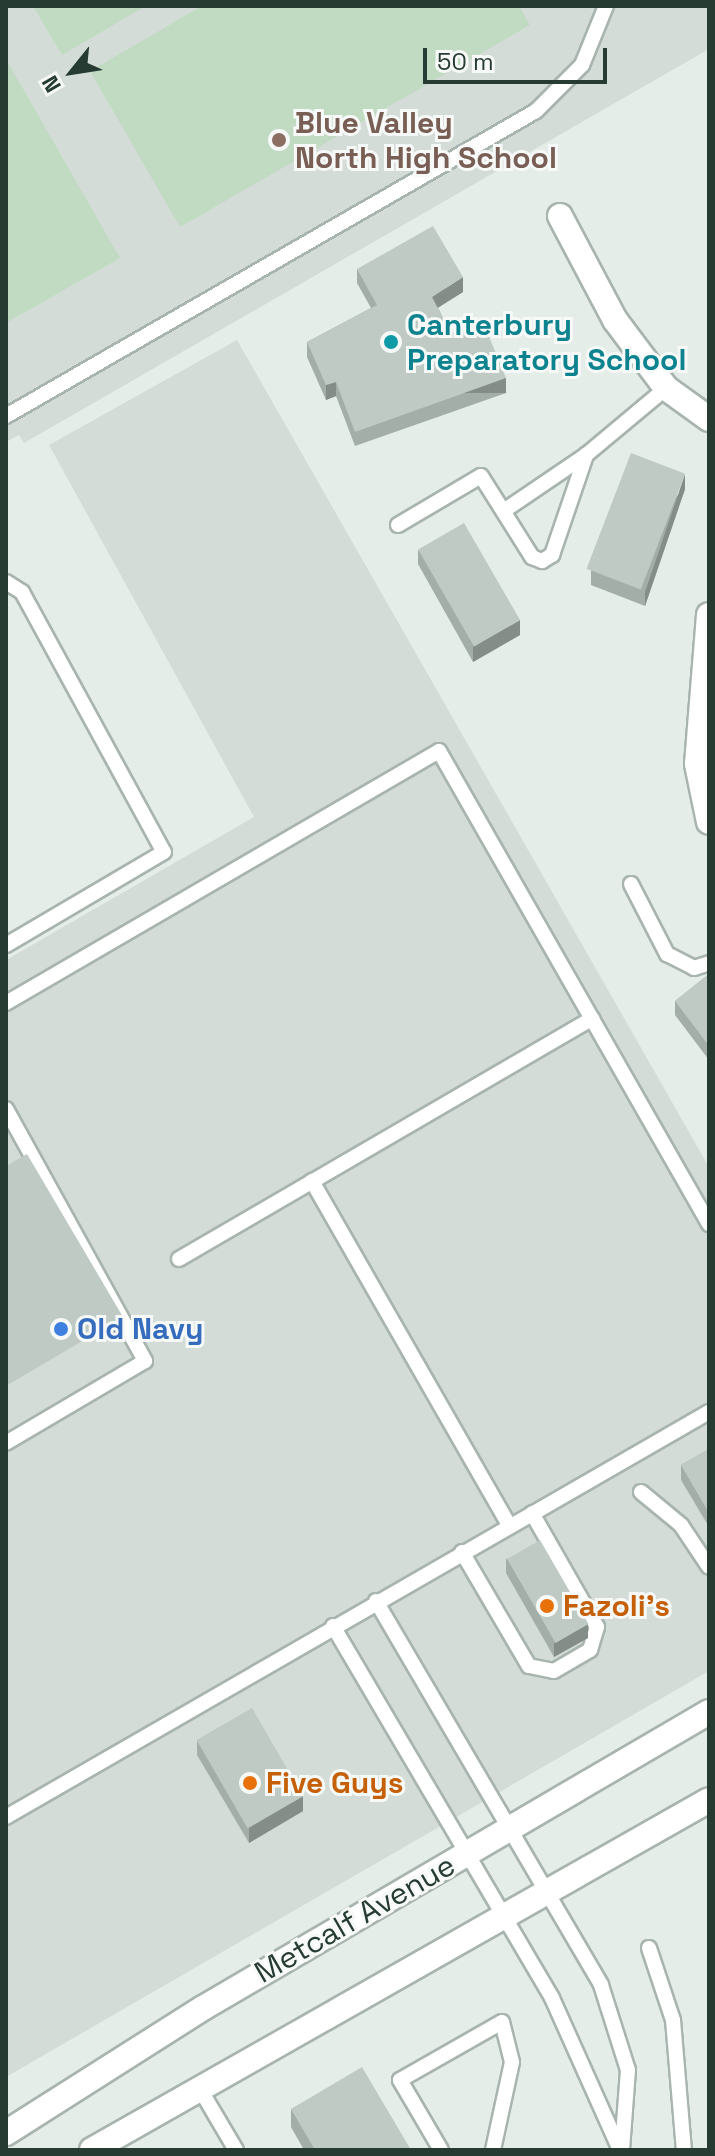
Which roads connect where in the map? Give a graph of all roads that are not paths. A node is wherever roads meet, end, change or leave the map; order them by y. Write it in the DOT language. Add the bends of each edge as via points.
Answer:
graph roads {
  1 [pos="606,6"];
  2 [pos="560,216"];
  3 [pos="666,388"];
  4 [pos="6,416"];
  5 [pos="709,419"];
  6 [pos="586,455"];
  7 [pos="505,510"];
  8 [pos="398,525"];
  9 [pos="6,582"];
  10 [pos="709,615"];
  11 [pos="709,822"];
  12 [pos="631,884"];
  13 [pos="6,945"];
  14 [pos="709,963"];
  15 [pos="6,1003"];
  16 [pos="592,1019"];
  17 [pos="6,1109"];
  18 [pos="312,1181"];
  19 [pos="709,1224"];
  20 [pos="179,1259"];
  21 [pos="709,1412"];
  22 [pos="6,1443"];
  23 [pos="641,1492"];
  24 [pos="532,1513"];
  25 [pos="509,1525"];
  26 [pos="462,1552"];
  27 [pos="709,1567"];
  28 [pos="376,1601"];
  29 [pos="333,1626"];
  30 [pos="709,1712"];
  31 [pos="709,1800"];
  32 [pos="6,1817"];
  33 [pos="511,1826"];
  34 [pos="467,1853"];
  35 [pos="550,1891"];
  36 [pos="505,1916"];
  37 [pos="649,1948"];
  38 [pos="200,2089"];
  39 [pos="6,2133"];
  40 [pos="92,2150"];
  41 [pos="236,2150"];
  42 [pos="441,2150"];
  43 [pos="493,2150"];
  44 [pos="621,2150"];
  45 [pos="684,2150"];
  1 -- 4 [label="lane" via="582,65 536,111"];
  2 -- 3 [label="main road" via="615,320"];
  3 -- 5 [label="main road"];
  3 -- 6 [label="lane"];
  6 -- 7 [label="lane"];
  6 -- 7 [label="lane" via="552,555 532,557"];
  7 -- 8 [label="lane" via="481,476"];
  9 -- 13 [label="lane" via="22,592 164,852"];
  10 -- 11 [label="main road" via="697,764"];
  12 -- 14 [label="lane" via="667,954 694,968"];
  15 -- 16 [label="lane" via="439,751"];
  16 -- 18 [label="lane"];
  16 -- 19 [label="lane"];
  17 -- 22 [label="lane" via="145,1361"];
  18 -- 20 [label="lane"];
  18 -- 25 [label="lane"];
  21 -- 24 [label="lane"];
  23 -- 27 [label="lane" via="681,1525"];
  24 -- 25 [label="lane"];
  24 -- 26 [label="lane" via="597,1627 590,1650 566,1664 539,1672 529,1666"];
  25 -- 26 [label="lane"];
  26 -- 28 [label="lane"];
  28 -- 29 [label="lane"];
  28 -- 33 [label="lane"];
  29 -- 32 [label="lane"];
  29 -- 34 [label="lane"];
  30 -- 33 [label="main road, Metcalf Avenue"];
  31 -- 35 [label="main road"];
  33 -- 34 [label="main road, Metcalf Avenue"];
  33 -- 35 [label="lane"];
  34 -- 36 [label="lane"];
  34 -- 39 [label="main road, Metcalf Avenue"];
  35 -- 36 [label="main road"];
  35 -- 44 [label="lane" via="601,1985 628,2070"];
  36 -- 38 [label="main road"];
  36 -- 44 [label="lane" via="583,2055"];
  37 -- 45 [label="lane" via="673,2020"];
  38 -- 40 [label="main road"];
  38 -- 41 [label="lane"];
  42 -- 43 [label="lane" via="400,2080 502,2022 512,2062"];
}
